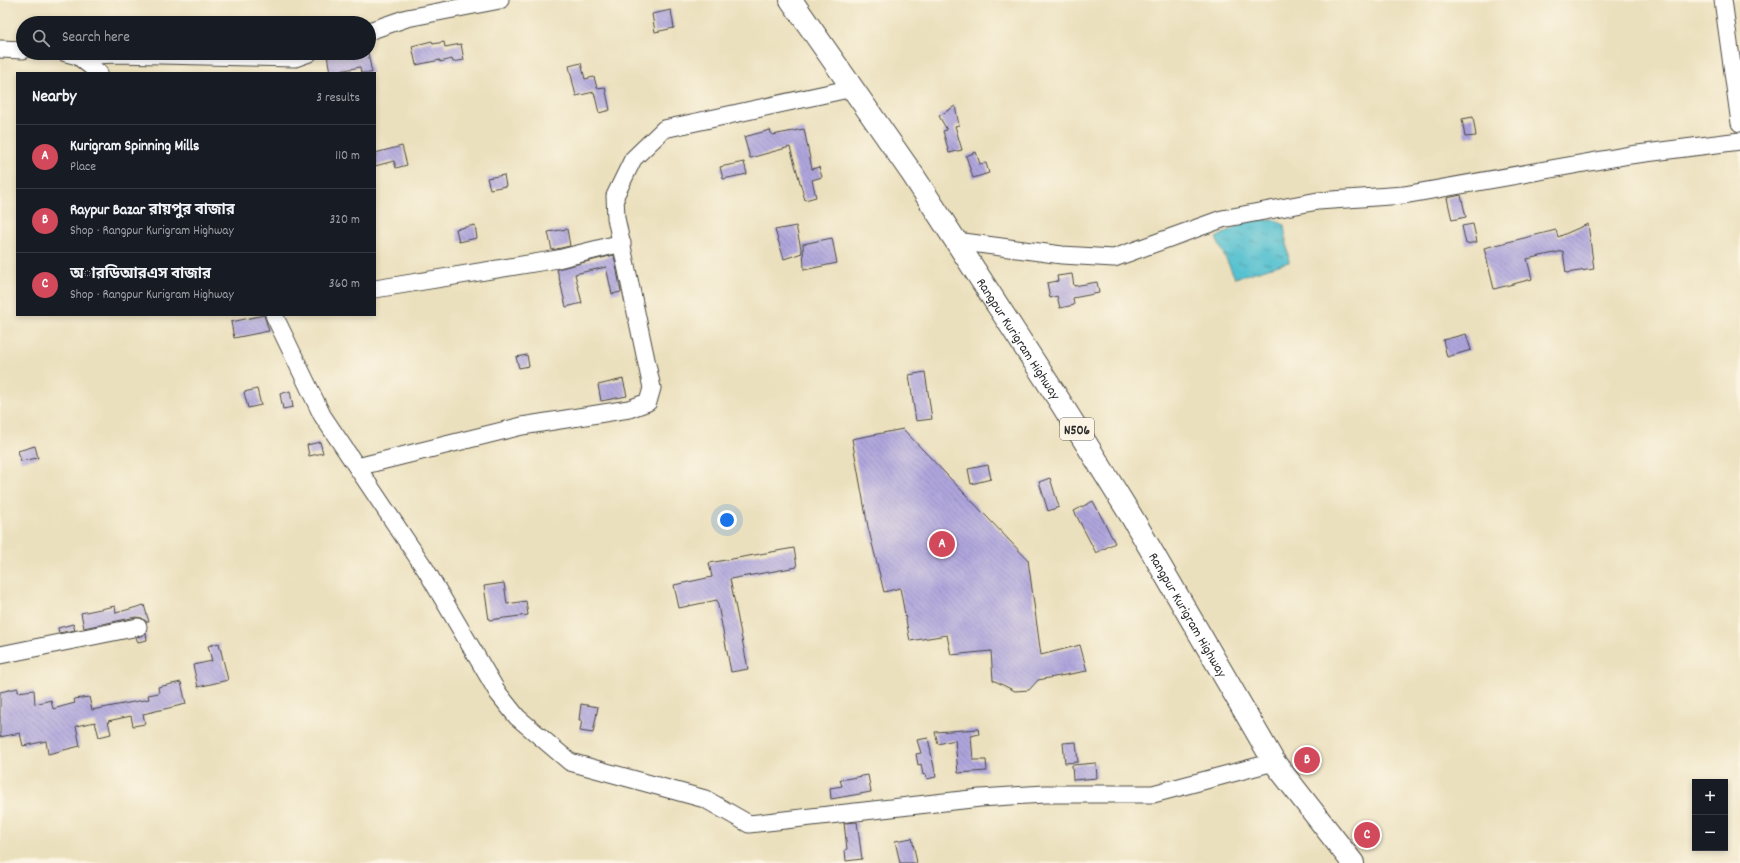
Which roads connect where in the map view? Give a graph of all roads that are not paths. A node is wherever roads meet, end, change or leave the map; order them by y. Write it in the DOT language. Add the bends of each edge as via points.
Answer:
graph roads {
  1 [pos="500,0"];
  2 [pos="791,0"];
  3 [pos="1724,0"];
  4 [pos="376,29"];
  5 [pos="0,49"];
  6 [pos="16,50"];
  7 [pos="80,60"];
  8 [pos="98,72"];
  9 [pos="853,88"];
  10 [pos="1740,123"];
  11 [pos="1740,141"];
  12 [pos="956,241"];
  13 [pos="622,242"];
  14 [pos="376,289"];
  15 [pos="274,316"];
  16 [pos="357,467"];
  17 [pos="138,627"];
  18 [pos="0,655"];
  19 [pos="1274,762"];
  20 [pos="1353,863"];
  1 -- 4 [label="street" via="407,18"];
  2 -- 9 [label="highway, Rangpur Kurigram Highway / N506"];
  3 -- 10 [label="street"];
  5 -- 6 [label="street"];
  7 -- 8 [label="street"];
  9 -- 12 [label="highway, Rangpur Kurigram Highway / N506"];
  9 -- 13 [label="street" via="664,129 633,159 615,196 616,218"];
  11 -- 12 [label="street" via="1630,155 1404,196 1318,201 1222,219 1114,258 1062,255"];
  12 -- 19 [label="highway, Rangpur Kurigram Highway / N506" via="1133,519"];
  13 -- 14 [label="street" via="558,259"];
  13 -- 16 [label="street" via="652,388 648,402 629,409 522,426"];
  15 -- 16 [label="street" via="322,415"];
  16 -- 19 [label="street" via="426,570 498,693 517,717 570,762 705,799 749,824 980,798 1045,794 1153,794"];
  17 -- 18 [label="street"];
  19 -- 20 [label="highway, Rangpur Kurigram Highway / N506"];
}
